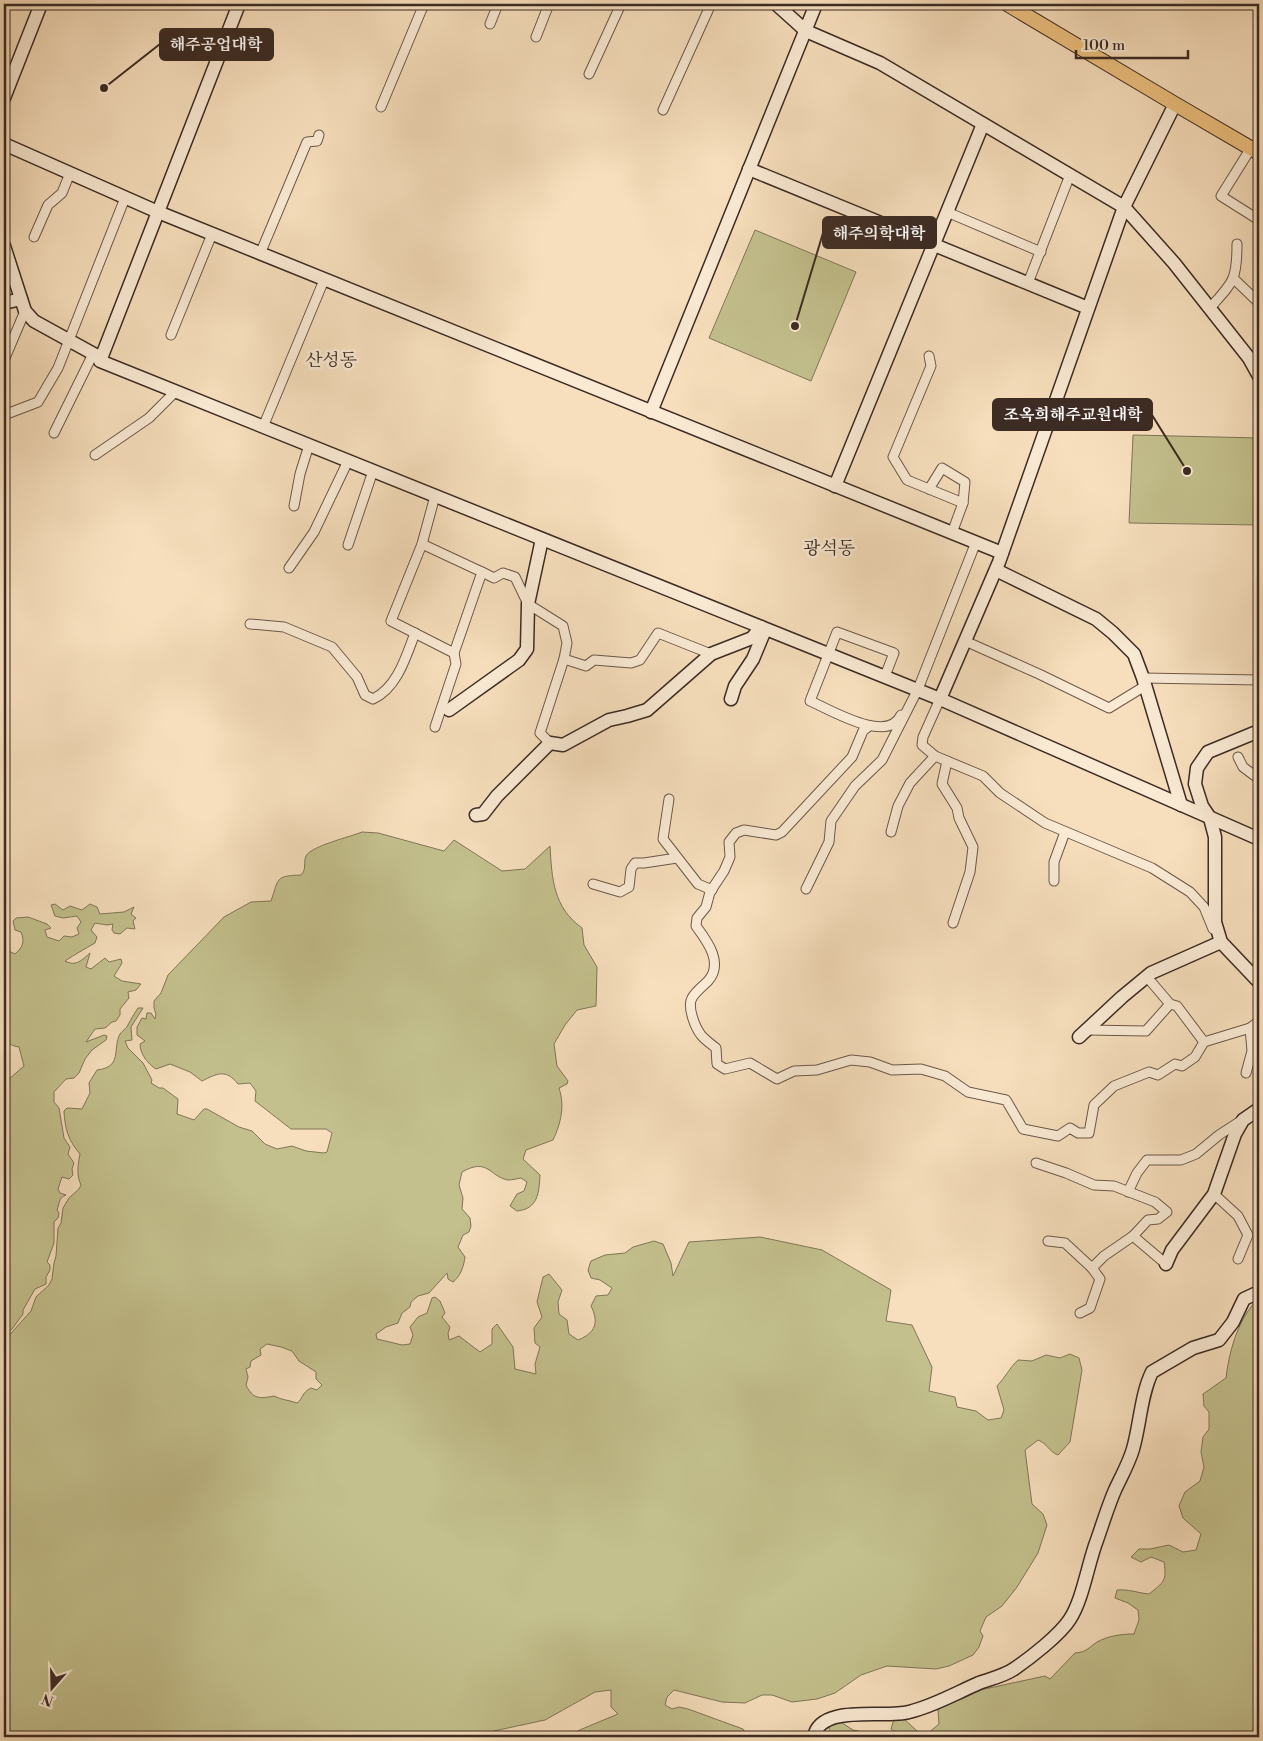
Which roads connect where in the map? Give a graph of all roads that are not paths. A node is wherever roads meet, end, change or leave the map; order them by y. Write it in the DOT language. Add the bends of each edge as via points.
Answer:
graph roads {
  1 [pos="41,4"];
  2 [pos="239,4"];
  3 [pos="424,4"];
  4 [pos="498,4"];
  5 [pos="549,4"];
  6 [pos="621,4"];
  7 [pos="711,4"];
  8 [pos="776,4"];
  9 [pos="786,4"];
  10 [pos="816,4"];
  11 [pos="1007,4"];
  12 [pos="490,24"];
  13 [pos="806,31"];
  14 [pos="536,37"];
  15 [pos="590,74"];
  16 [pos="5,91"];
  17 [pos="1175,104"];
  18 [pos="381,107"];
  19 [pos="663,110"];
  20 [pos="983,124"];
  21 [pos="319,135"];
  22 [pos="4,144"];
  23 [pos="1255,150"];
  24 [pos="749,169"];
  25 [pos="70,173"];
  26 [pos="1070,175"];
  27 [pos="125,198"];
  28 [pos="1124,207"];
  29 [pos="158,212"];
  30 [pos="947,212"];
  31 [pos="1259,220"];
  32 [pos="212,234"];
  33 [pos="34,237"];
  34 [pos="934,244"];
  35 [pos="1237,244"];
  36 [pos="4,246"];
  37 [pos="1040,252"];
  38 [pos="260,254"];
  39 [pos="1233,278"];
  40 [pos="324,280"];
  41 [pos="1028,283"];
  42 [pos="4,303"];
  43 [pos="1259,303"];
  44 [pos="23,305"];
  45 [pos="1088,308"];
  46 [pos="1209,309"];
  47 [pos="171,335"];
  48 [pos="70,341"];
  49 [pos="97,356"];
  50 [pos="929,356"];
  51 [pos="5,358"];
  52 [pos="1259,376"];
  53 [pos="175,392"];
  54 [pos="650,412"];
  55 [pos="4,415"];
  56 [pos="263,427"];
  57 [pos="54,433"];
  58 [pos="309,445"];
  59 [pos="95,454"];
  60 [pos="348,461"];
  61 [pos="373,471"];
  62 [pos="835,486"];
  63 [pos="929,489"];
  64 [pos="435,496"];
  65 [pos="963,503"];
  66 [pos="294,506"];
  67 [pos="952,533"];
  68 [pos="542,539"];
  69 [pos="976,542"];
  70 [pos="348,544"];
  71 [pos="422,544"];
  72 [pos="1002,553"];
  73 [pos="289,568"];
  74 [pos="996,570"];
  75 [pos="482,572"];
  76 [pos="528,604"];
  77 [pos="250,624"];
  78 [pos="763,628"];
  79 [pos="414,634"];
  80 [pos="965,641"];
  81 [pos="454,653"];
  82 [pos="711,654"];
  83 [pos="829,654"];
  84 [pos="564,659"];
  85 [pos="885,676"];
  86 [pos="1259,680"];
  87 [pos="1144,682"];
  88 [pos="915,688"];
  89 [pos="731,699"];
  90 [pos="940,699"];
  91 [pos="449,710"];
  92 [pos="435,727"];
  93 [pos="868,727"];
  94 [pos="1259,731"];
  95 [pos="550,743"];
  96 [pos="935,756"];
  97 [pos="1238,757"];
  98 [pos="947,761"];
  99 [pos="1259,779"];
  100 [pos="669,799"];
  101 [pos="1181,805"];
  102 [pos="476,815"];
  103 [pos="1210,818"];
  104 [pos="891,832"];
  105 [pos="1065,832"];
  106 [pos="1259,839"];
  107 [pos="677,858"];
  108 [pos="1054,881"];
  109 [pos="593,884"];
  110 [pos="806,888"];
  111 [pos="712,890"];
  112 [pos="953,923"];
  113 [pos="1220,943"];
  114 [pos="1147,977"];
  115 [pos="1259,982"];
  116 [pos="1170,1004"];
  117 [pos="1259,1021"];
  118 [pos="1250,1028"];
  119 [pos="1083,1034"];
  120 [pos="1204,1042"];
  121 [pos="1246,1073"];
  122 [pos="1259,1109"];
  123 [pos="1243,1120"];
  124 [pos="1036,1163"];
  125 [pos="1128,1192"];
  126 [pos="1214,1194"];
  127 [pos="1133,1236"];
  128 [pos="1048,1241"];
  129 [pos="1238,1259"];
  130 [pos="1166,1264"];
  131 [pos="1092,1268"];
  132 [pos="1259,1292"];
  133 [pos="1080,1313"];
  134 [pos="814,1737"];
  1 -- 16 [label="street"];
  2 -- 29 [label="street"];
  3 -- 18 [label="street"];
  4 -- 12 [label="street"];
  5 -- 14 [label="street"];
  6 -- 15 [label="street"];
  7 -- 19 [label="street"];
  8 -- 13 [label="street"];
  9 -- 13 [label="street"];
  10 -- 13 [label="street"];
  11 -- 17 [label="main road"];
  13 -- 20 [label="street" via="880,63"];
  13 -- 24 [label="street"];
  17 -- 23 [label="main road"];
  17 -- 28 [label="street"];
  20 -- 26 [label="street"];
  20 -- 30 [label="street"];
  21 -- 38 [label="street" via="316,141 307,142"];
  22 -- 25 [label="street"];
  23 -- 31 [label="street" via="1221,196"];
  24 -- 34 [label="street"];
  24 -- 54 [label="street"];
  25 -- 27 [label="street"];
  25 -- 33 [label="street" via="62,193 48,205"];
  26 -- 28 [label="street"];
  26 -- 37 [label="street"];
  27 -- 29 [label="street"];
  27 -- 48 [label="street"];
  28 -- 45 [label="street"];
  28 -- 46 [label="street" via="1174,263"];
  29 -- 32 [label="street"];
  29 -- 49 [label="street"];
  30 -- 34 [label="street"];
  30 -- 37 [label="street"];
  32 -- 38 [label="street"];
  32 -- 47 [label="street"];
  34 -- 41 [label="street"];
  34 -- 62 [label="street"];
  35 -- 39 [label="street" via="1237,268"];
  36 -- 44 [label="street"];
  37 -- 41 [label="street"];
  38 -- 40 [label="street"];
  39 -- 43 [label="street"];
  39 -- 46 [label="street"];
  40 -- 54 [label="street"];
  40 -- 56 [label="street"];
  41 -- 45 [label="street"];
  42 -- 44 [label="street"];
  44 -- 48 [label="street" via="34,321"];
  44 -- 51 [label="street"];
  45 -- 72 [label="street"];
  46 -- 52 [label="street" via="1249,358"];
  48 -- 49 [label="street"];
  48 -- 55 [label="street" via="38,402"];
  49 -- 53 [label="street" via="100,361"];
  49 -- 57 [label="street"];
  50 -- 63 [label="street" via="931,366 894,457 907,480"];
  53 -- 56 [label="street"];
  53 -- 59 [label="street" via="148,418"];
  54 -- 62 [label="street"];
  56 -- 58 [label="street"];
  58 -- 60 [label="street"];
  58 -- 66 [label="street"];
  60 -- 61 [label="street"];
  60 -- 73 [label="street" via="314,532"];
  61 -- 64 [label="street"];
  61 -- 70 [label="street"];
  62 -- 67 [label="street"];
  63 -- 65 [label="street"];
  63 -- 65 [label="street" via="942,468 965,482"];
  64 -- 68 [label="street"];
  64 -- 71 [label="street"];
  65 -- 67 [label="street"];
  67 -- 69 [label="street"];
  68 -- 76 [label="street"];
  68 -- 78 [label="street"];
  69 -- 72 [label="street"];
  69 -- 88 [label="street"];
  71 -- 75 [label="street"];
  71 -- 79 [label="street" via="391,622"];
  72 -- 74 [label="street"];
  74 -- 80 [label="street"];
  74 -- 87 [label="street" via="1096,619 1134,654"];
  75 -- 76 [label="street" via="494,578 502,573 515,577"];
  75 -- 81 [label="street"];
  76 -- 84 [label="street" via="564,626 567,643"];
  76 -- 91 [label="street" via="527,649 520,660"];
  77 -- 79 [label="street" via="284,627 332,647 357,677 365,696 373,699 382,695 402,667"];
  78 -- 82 [label="street" via="752,638"];
  78 -- 83 [label="street"];
  78 -- 89 [label="street" via="753,659"];
  79 -- 81 [label="street"];
  80 -- 87 [label="street" via="1109,708"];
  80 -- 90 [label="street"];
  81 -- 92 [label="street" via="456,664"];
  82 -- 84 [label="street" via="658,633 640,660 632,663 594,660 586,666"];
  82 -- 95 [label="street" via="647,710 609,720 563,745"];
  83 -- 85 [label="street"];
  83 -- 85 [label="street" via="837,632 894,653"];
  83 -- 93 [label="street" via="810,701"];
  84 -- 95 [label="street" via="540,733"];
  85 -- 88 [label="street"];
  86 -- 87 [label="street"];
  87 -- 101 [label="street"];
  88 -- 90 [label="street"];
  88 -- 93 [label="street" via="899,720 885,728"];
  88 -- 110 [label="street" via="882,760 855,786 831,821 829,842"];
  90 -- 96 [label="street" via="922,745"];
  90 -- 101 [label="street"];
  93 -- 111 [label="street" via="852,758 782,832 776,835 744,830 736,833 729,842 730,857"];
  94 -- 103 [label="street" via="1208,752 1197,768 1195,784"];
  95 -- 102 [label="street" via="483,814"];
  96 -- 98 [label="street"];
  96 -- 104 [label="street" via="910,783 898,806"];
  97 -- 99 [label="street" via="1243,767"];
  98 -- 105 [label="street" via="983,776 1007,798"];
  98 -- 112 [label="street" via="942,784 957,808 973,847 970,872"];
  100 -- 107 [label="street" via="664,839"];
  101 -- 103 [label="street"];
  103 -- 106 [label="street"];
  103 -- 113 [label="street" via="1215,837 1215,922"];
  105 -- 108 [label="street" via="1054,862"];
  105 -- 113 [label="street" via="1152,868 1190,892 1204,907"];
  107 -- 109 [label="street" via="635,862 629,887 620,892"];
  107 -- 111 [label="street" via="698,884"];
  111 -- 120 [label="street" via="696,926 711,946 715,966 710,979 692,997 690,1006 701,1035 716,1048 718,1064 725,1069 750,1063 777,1079 794,1071 817,1070 851,1060 870,1062 892,1070 921,1069 945,1076 968,1092 1006,1100 1023,1129 1058,1136 1070,1128 1078,1133 1089,1133 1094,1105 1114,1086 1149,1072 1158,1075 1175,1064 1182,1066 1194,1057"];
  113 -- 114 [label="street"];
  113 -- 115 [label="street"];
  114 -- 116 [label="street"];
  114 -- 119 [label="street"];
  116 -- 119 [label="street" via="1146,1031"];
  116 -- 120 [label="street" via="1177,1006"];
  117 -- 118 [label="street"];
  118 -- 120 [label="street"];
  118 -- 121 [label="street" via="1252,1051"];
  122 -- 123 [label="street"];
  123 -- 125 [label="street" via="1196,1154 1181,1160 1147,1160"];
  123 -- 126 [label="street"];
  124 -- 125 [label="street" via="1094,1185 1114,1186"];
  125 -- 127 [label="street" via="1155,1202 1167,1212 1158,1220 1148,1220"];
  126 -- 129 [label="street" via="1238,1216 1248,1235"];
  126 -- 130 [label="street" via="1172,1250"];
  127 -- 130 [label="street"];
  127 -- 131 [label="street"];
  128 -- 131 [label="street" via="1065,1243"];
  131 -- 133 [label="street" via="1100,1279 1090,1308"];
  132 -- 134 [label="street" via="1244,1299 1220,1340 1193,1348 1152,1372 1133,1450 1114,1493 1071,1618 1057,1634 1012,1670 929,1706 907,1713 852,1714 826,1721 815,1730"];
}
